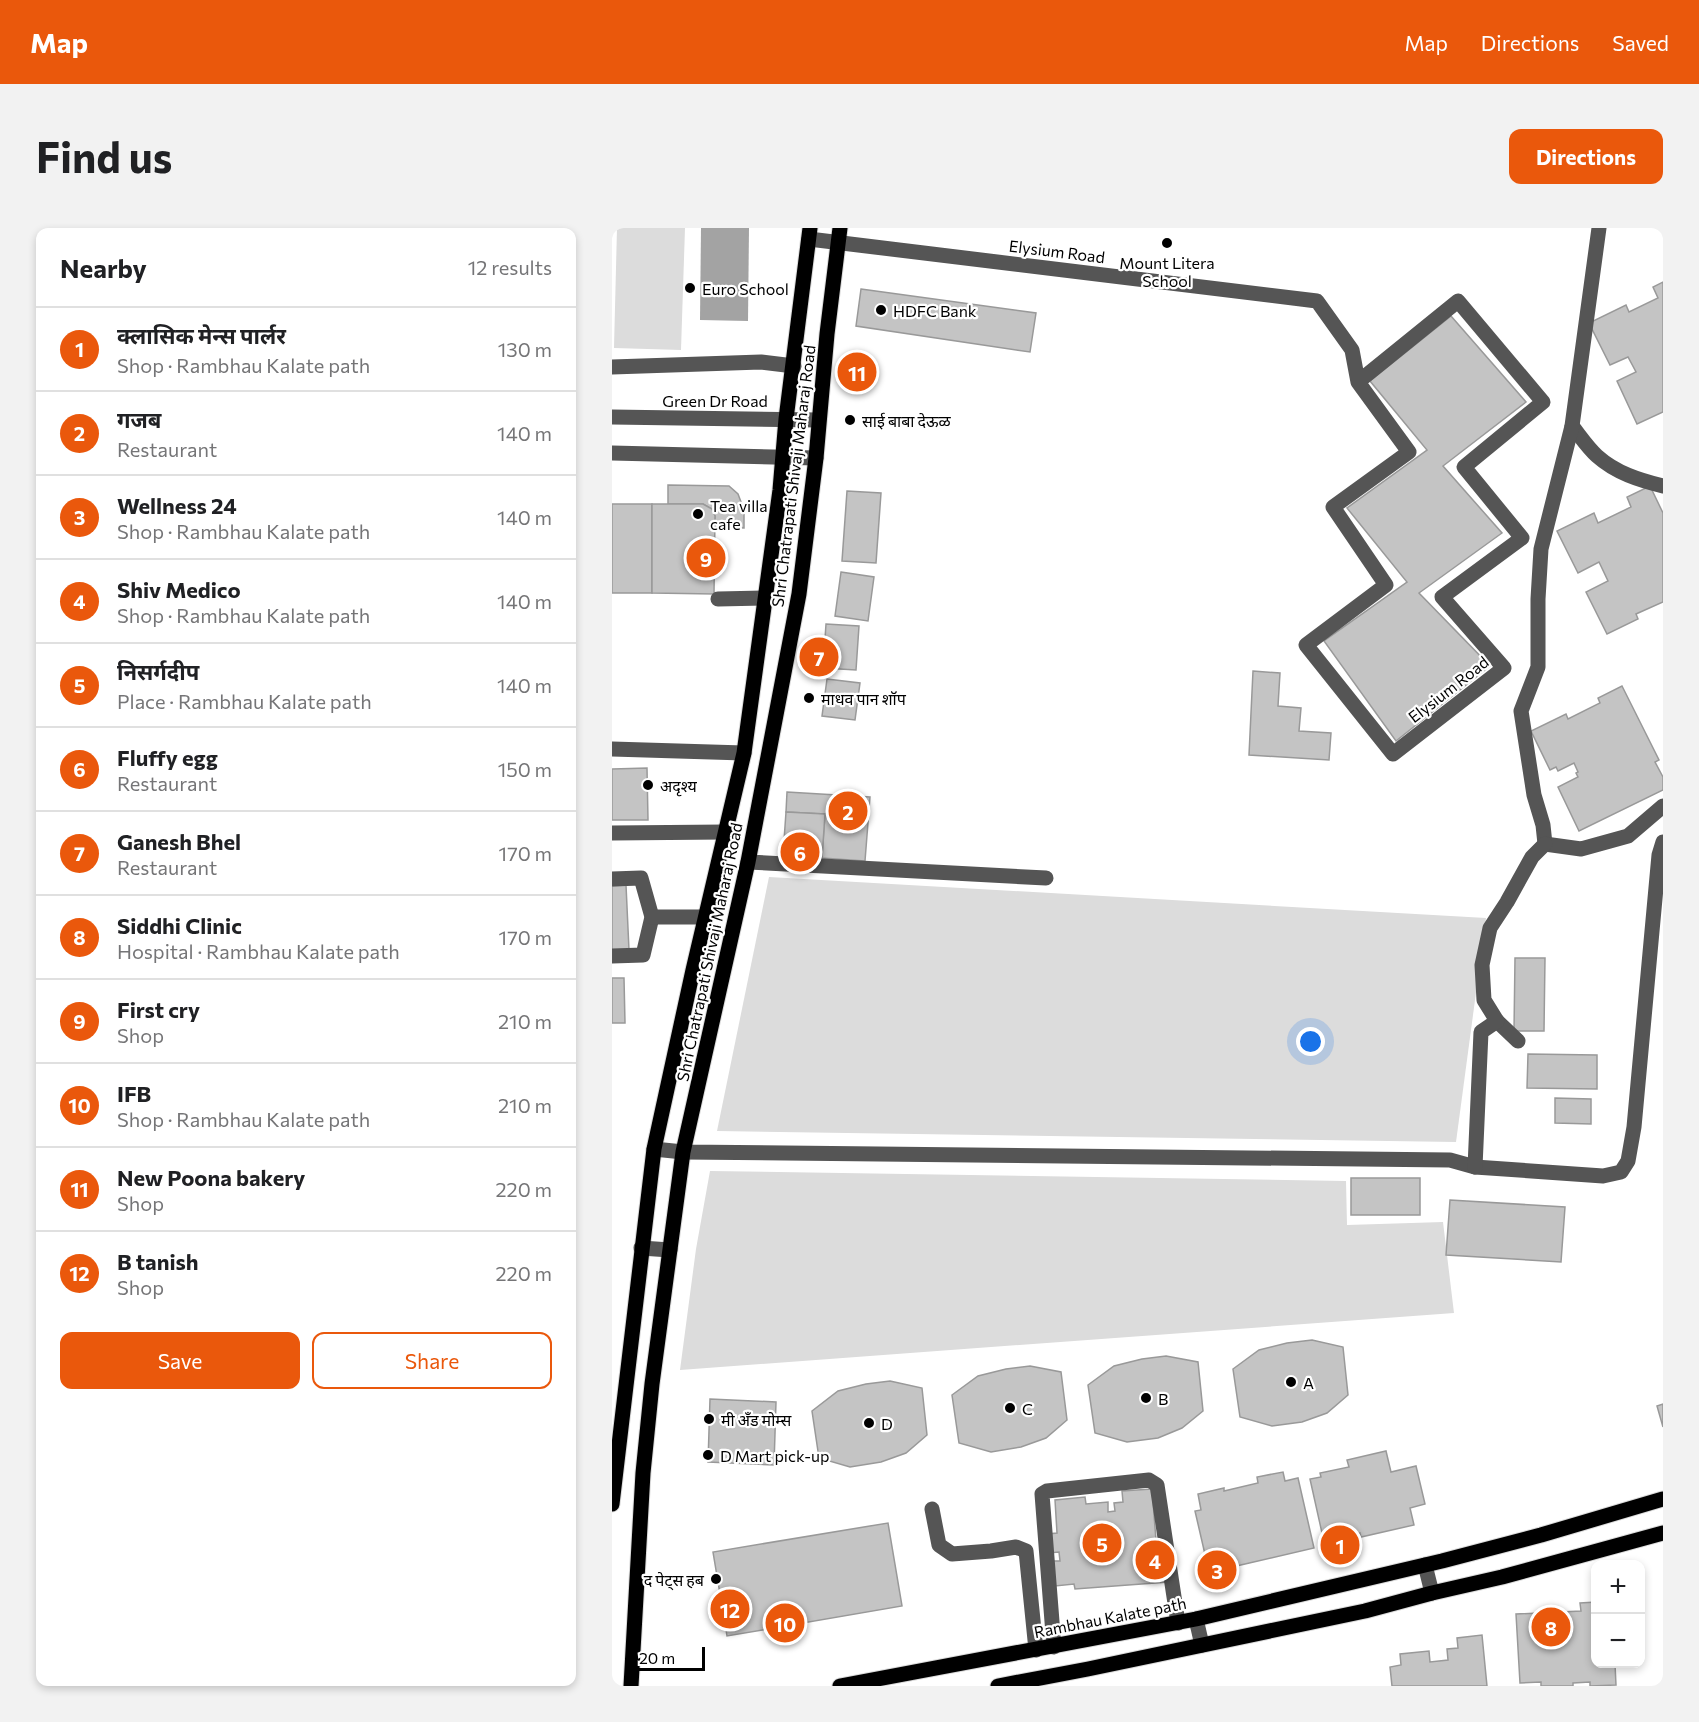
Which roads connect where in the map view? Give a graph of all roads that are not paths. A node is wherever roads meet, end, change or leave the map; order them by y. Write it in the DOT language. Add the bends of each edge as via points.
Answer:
graph roads {
  1 [pos="1599,228"];
  2 [pos="809,233"];
  3 [pos="839,236"];
  4 [pos="794,366"];
  5 [pos="612,367"];
  6 [pos="1358,382"];
  7 [pos="612,417"];
  8 [pos="786,419"];
  9 [pos="818,420"];
  10 [pos="1572,426"];
  11 [pos="612,453"];
  12 [pos="782,457"];
  13 [pos="816,458"];
  14 [pos="1663,486"];
  15 [pos="764,598"];
  16 [pos="718,599"];
  17 [pos="612,749"];
  18 [pos="745,750"];
  19 [pos="770,751"];
  20 [pos="1663,806"];
  21 [pos="725,832"];
  22 [pos="612,833"];
  23 [pos="1663,842"];
  24 [pos="1545,844"];
  25 [pos="748,862"];
  26 [pos="1046,878"];
  27 [pos="612,879"];
  28 [pos="652,916"];
  29 [pos="705,917"];
  30 [pos="612,957"];
  31 [pos="1497,1021"];
  32 [pos="1518,1041"];
  33 [pos="654,1149"];
  34 [pos="683,1152"];
  35 [pos="1475,1167"];
  36 [pos="641,1248"];
  37 [pos="669,1250"];
  38 [pos="1663,1499"];
  39 [pos="612,1504"];
  40 [pos="932,1509"];
  41 [pos="1663,1533"];
  42 [pos="1425,1565"];
  43 [pos="1432,1593"];
  44 [pos="1196,1619"];
  45 [pos="1178,1623"];
  46 [pos="1202,1645"];
  47 [pos="1054,1647"];
  48 [pos="1036,1650"];
  49 [pos="632,1686"];
  50 [pos="840,1686"];
  51 [pos="998,1686"];
  1 -- 10 [label="street"];
  2 -- 3 [label="street, Elysium Road"];
  2 -- 4 [label="main road, Shri Chatrapati Shivaji Maharaj Road"];
  3 -- 6 [label="street, Elysium Road" via="896,249 1317,301 1352,350"];
  3 -- 9 [label="main road, Shri Chatrapati Shivaji Maharaj Road"];
  4 -- 5 [label="street" via="761,362"];
  4 -- 8 [label="main road, Shri Chatrapati Shivaji Maharaj Road"];
  6 -- 6 [label="street, Elysium Road" via="1458,301 1543,402 1464,467 1522,538 1442,597 1504,668 1394,754 1306,645 1386,585 1333,507 1409,452"];
  7 -- 8 [label="street, Green Dr Road"];
  8 -- 9 [label="street, Green Dr Road"];
  8 -- 12 [label="main road, Shri Chatrapati Shivaji Maharaj Road"];
  9 -- 13 [label="main road, Shri Chatrapati Shivaji Maharaj Road"];
  10 -- 14 [label="street" via="1596,456 1616,470"];
  10 -- 24 [label="street" via="1542,549 1538,667 1521,711"];
  11 -- 12 [label="street"];
  12 -- 13 [label="street"];
  12 -- 15 [label="main road, Shri Chatrapati Shivaji Maharaj Road"];
  13 -- 19 [label="main road, Shri Chatrapati Shivaji Maharaj Road" via="799,594"];
  15 -- 16 [label="street"];
  15 -- 18 [label="main road, Shri Chatrapati Shivaji Maharaj Road"];
  17 -- 18 [label="street"];
  18 -- 19 [label="main road"];
  18 -- 21 [label="main road, Shri Chatrapati Shivaji Maharaj Road"];
  19 -- 25 [label="main road, Shri Chatrapati Shivaji Maharaj Road"];
  20 -- 24 [label="street" via="1628,836 1581,849"];
  21 -- 22 [label="street"];
  21 -- 29 [label="main road, Shri Chatrapati Shivaji Maharaj Road"];
  23 -- 35 [label="street" via="1634,1127 1622,1172 1603,1176"];
  24 -- 31 [label="street" via="1532,857 1490,928 1482,965 1485,1000"];
  25 -- 26 [label="street"];
  25 -- 34 [label="main road, Shri Chatrapati Shivaji Maharaj Road"];
  27 -- 28 [label="street" via="641,878"];
  28 -- 29 [label="street"];
  28 -- 30 [label="street" via="643,955"];
  29 -- 33 [label="main road, Shri Chatrapati Shivaji Maharaj Road"];
  31 -- 32 [label="street"];
  31 -- 35 [label="street" via="1481,1032"];
  33 -- 34 [label="street"];
  33 -- 36 [label="main road, Shri Chatrapati Shivaji Maharaj Road"];
  34 -- 35 [label="street" via="1450,1160"];
  34 -- 37 [label="main road, Shri Chatrapati Shivaji Maharaj Road"];
  36 -- 37 [label="street"];
  36 -- 39 [label="main road, Shri Chatrapati Shivaji Maharaj Road"];
  37 -- 49 [label="main road, Shri Chatrapati Shivaji Maharaj Road" via="643,1473"];
  38 -- 42 [label="main road, Rambhau Kalate path"];
  40 -- 48 [label="street" via="939,1545 952,1554 1016,1547 1026,1551"];
  41 -- 43 [label="main road"];
  42 -- 43 [label="street"];
  42 -- 44 [label="main road, Rambhau Kalate path"];
  43 -- 46 [label="main road"];
  44 -- 45 [label="main road, Rambhau Kalate path"];
  44 -- 46 [label="street"];
  45 -- 47 [label="main road, Rambhau Kalate path"];
  45 -- 47 [label="street" via="1157,1485 1149,1480 1047,1491 1042,1494"];
  46 -- 51 [label="main road"];
  47 -- 48 [label="main road, Rambhau Kalate path"];
  48 -- 50 [label="main road, Rambhau Kalate path"];
}
